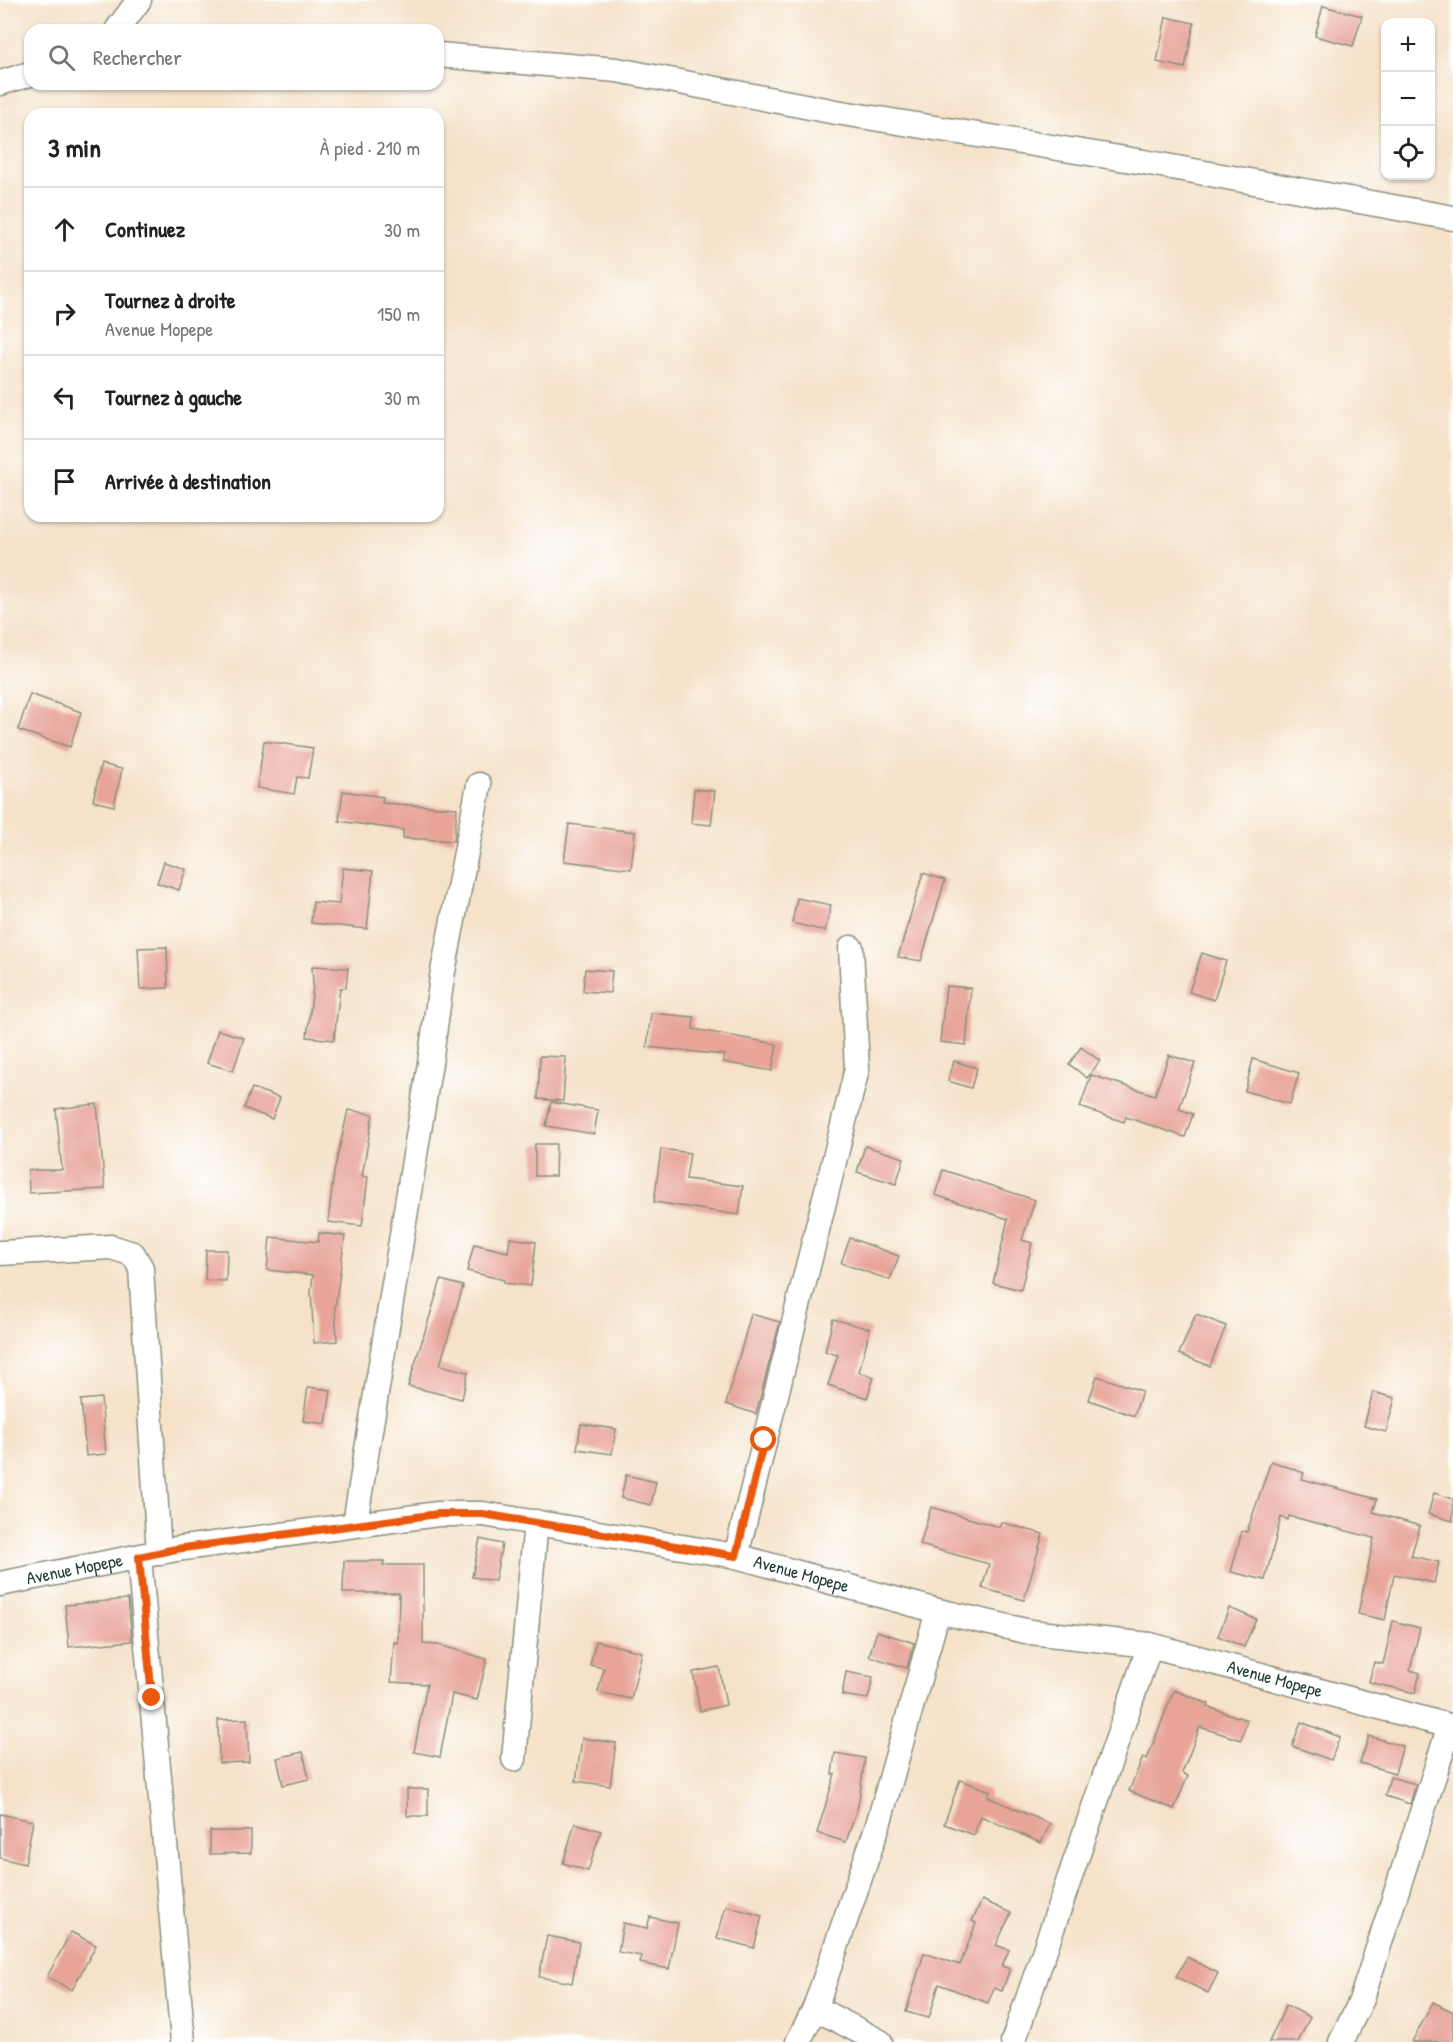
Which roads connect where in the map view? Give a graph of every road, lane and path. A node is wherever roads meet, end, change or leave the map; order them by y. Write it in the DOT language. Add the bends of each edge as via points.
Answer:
graph roads {
  1 [pos="139,0"];
  2 [pos="121,24"];
  3 [pos="444,56"];
  4 [pos="24,76"];
  5 [pos="0,83"];
  6 [pos="1453,218"];
  7 [pos="479,786"];
  8 [pos="850,948"];
  9 [pos="0,1253"];
  10 [pos="536,1522"];
  11 [pos="355,1524"];
  12 [pos="149,1555"];
  13 [pos="736,1556"];
  14 [pos="0,1584"];
  15 [pos="938,1611"];
  16 [pos="1150,1645"];
  17 [pos="1451,1726"];
  18 [pos="514,1759"];
  19 [pos="815,2008"];
  20 [pos="183,2042"];
  21 [pos="798,2042"];
  22 [pos="880,2042"];
  23 [pos="1013,2042"];
  24 [pos="1341,2042"];
  1 -- 2 [label="street"];
  3 -- 6 [label="street" via="617,70 836,112"];
  4 -- 5 [label="street"];
  7 -- 11 [label="street" via="442,977"];
  8 -- 13 [label="street" via="857,1069"];
  9 -- 12 [label="street" via="111,1247 133,1254 141,1268"];
  10 -- 11 [label="street, Avenue Mopepe" via="483,1514 438,1514"];
  10 -- 13 [label="street, Avenue Mopepe"];
  10 -- 18 [label="street"];
  11 -- 12 [label="street, Avenue Mopepe"];
  12 -- 14 [label="street, Avenue Mopepe"];
  12 -- 20 [label="street"];
  13 -- 15 [label="street, Avenue Mopepe"];
  15 -- 16 [label="street, Avenue Mopepe" via="1030,1632"];
  15 -- 19 [label="street" via="878,1825"];
  16 -- 17 [label="street, Avenue Mopepe"];
  16 -- 23 [label="street"];
  17 -- 24 [label="street" via="1361,2001"];
  19 -- 21 [label="street"];
  19 -- 22 [label="street"];
}
